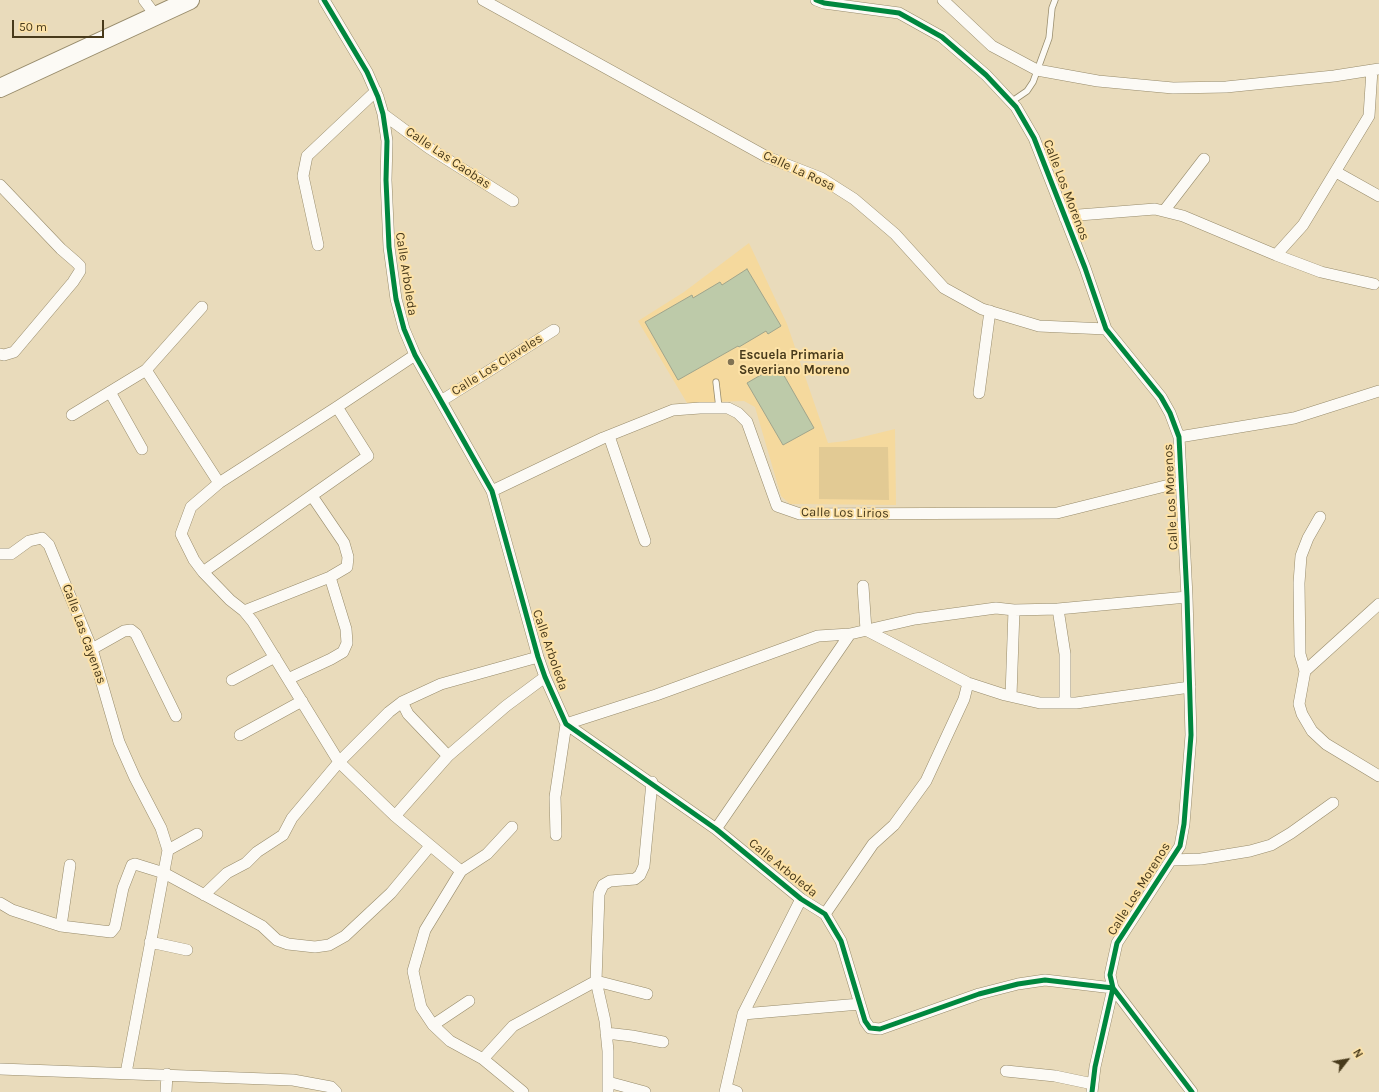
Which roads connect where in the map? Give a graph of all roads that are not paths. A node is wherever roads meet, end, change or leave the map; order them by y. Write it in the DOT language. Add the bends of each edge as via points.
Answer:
graph roads {
  1 [pos="144,0"];
  2 [pos="190,0"];
  3 [pos="324,0"];
  4 [pos="483,0"];
  5 [pos="816,0"];
  6 [pos="943,0"];
  7 [pos="1055,0"];
  8 [pos="156,16"];
  9 [pos="1037,70"];
  10 [pos="1376,70"];
  11 [pos="0,88"];
  12 [pos="376,91"];
  13 [pos="1011,102"];
  14 [pos="383,114"];
  15 [pos="1204,158"];
  16 [pos="1336,172"];
  17 [pos="0,185"];
  18 [pos="1379,196"];
  19 [pos="513,201"];
  20 [pos="1164,211"];
  21 [pos="1065,218"];
  22 [pos="318,245"];
  23 [pos="1276,254"];
  24 [pos="1374,284"];
  25 [pos="202,307"];
  26 [pos="990,311"];
  27 [pos="1106,329"];
  28 [pos="554,330"];
  29 [pos="0,354"];
  30 [pos="415,355"];
  31 [pos="146,370"];
  32 [pos="716,382"];
  33 [pos="110,392"];
  34 [pos="1379,392"];
  35 [pos="979,393"];
  36 [pos="441,401"];
  37 [pos="337,407"];
  38 [pos="719,408"];
  39 [pos="72,415"];
  40 [pos="609,436"];
  41 [pos="1180,437"];
  42 [pos="142,449"];
  43 [pos="1181,482"];
  44 [pos="219,484"];
  45 [pos="492,491"];
  46 [pos="312,496"];
  47 [pos="1320,517"];
  48 [pos="645,541"];
  49 [pos="0,554"];
  50 [pos="203,572"];
  51 [pos="330,577"];
  52 [pos="863,586"];
  53 [pos="1187,597"];
  54 [pos="1379,604"];
  55 [pos="1058,609"];
  56 [pos="244,610"];
  57 [pos="1014,610"];
  58 [pos="866,630"];
  59 [pos="850,634"];
  60 [pos="92,649"];
  61 [pos="275,657"];
  62 [pos="538,658"];
  63 [pos="1305,671"];
  64 [pos="545,678"];
  65 [pos="288,679"];
  66 [pos="232,680"];
  67 [pos="968,684"];
  68 [pos="1190,688"];
  69 [pos="1010,696"];
  70 [pos="302,701"];
  71 [pos="402,702"];
  72 [pos="1065,703"];
  73 [pos="176,716"];
  74 [pos="566,724"];
  75 [pos="240,735"];
  76 [pos="448,756"];
  77 [pos="339,762"];
  78 [pos="1379,776"];
  79 [pos="652,782"];
  80 [pos="1334,803"];
  81 [pos="395,816"];
  82 [pos="512,827"];
  83 [pos="716,828"];
  84 [pos="197,834"];
  85 [pos="556,835"];
  86 [pos="430,846"];
  87 [pos="168,850"];
  88 [pos="1172,860"];
  89 [pos="70,865"];
  90 [pos="461,871"];
  91 [pos="164,873"];
  92 [pos="204,895"];
  93 [pos="801,899"];
  94 [pos="0,903"];
  95 [pos="825,914"];
  96 [pos="61,926"];
  97 [pos="150,942"];
  98 [pos="187,950"];
  99 [pos="596,981"];
  100 [pos="1113,988"];
  101 [pos="647,994"];
  102 [pos="469,1001"];
  103 [pos="860,1004"];
  104 [pos="743,1014"];
  105 [pos="433,1025"];
  106 [pos="606,1033"];
  107 [pos="663,1042"];
  108 [pos="483,1059"];
  109 [pos="0,1069"];
  110 [pos="1006,1071"];
  111 [pos="126,1073"];
  112 [pos="167,1074"];
  113 [pos="608,1087"];
  114 [pos="1092,1088"];
  115 [pos="730,1091"];
  116 [pos="166,1092"];
  117 [pos="336,1092"];
  118 [pos="523,1092"];
  119 [pos="645,1092"];
  120 [pos="1192,1092"];
  1 -- 8 [label="street"];
  2 -- 8 [label="main road"];
  3 -- 12 [label="street, Calle Arboleda"];
  4 -- 26 [label="street, Calle La Rosa" via="767,157 821,178 854,199 895,234 944,288"];
  5 -- 13 [label="street, Calle Los Morenos" via="899,13 942,36 986,75"];
  6 -- 9 [label="street" via="992,46"];
  7 -- 9 [label="lane" via="1049,38"];
  8 -- 11 [label="main road"];
  9 -- 10 [label="street" via="1098,81 1173,88 1277,83"];
  9 -- 13 [label="lane" via="1027,91"];
  10 -- 16 [label="street" via="1369,116"];
  12 -- 14 [label="street, Calle Arboleda"];
  12 -- 22 [label="street" via="307,156 304,176"];
  13 -- 21 [label="street, Calle Los Morenos" via="1034,138"];
  14 -- 19 [label="street, Calle Las Caobas" via="429,148"];
  14 -- 30 [label="street, Calle Arboleda" via="388,141 386,180 389,247 396,298 404,329"];
  15 -- 20 [label="street"];
  16 -- 18 [label="street"];
  16 -- 23 [label="street" via="1303,225"];
  17 -- 29 [label="street" via="80,266 80,271 14,352"];
  20 -- 21 [label="street" via="1155,209"];
  20 -- 23 [label="street" via="1183,216"];
  21 -- 27 [label="street, Calle Los Morenos"];
  23 -- 24 [label="street" via="1321,272"];
  25 -- 31 [label="street"];
  26 -- 27 [label="street, Calle La Rosa" via="1040,326"];
  26 -- 35 [label="street"];
  27 -- 41 [label="street, Calle Los Morenos" via="1161,397"];
  28 -- 36 [label="street, Calle Los Claveles"];
  30 -- 36 [label="street, Calle Arboleda"];
  30 -- 37 [label="street"];
  31 -- 33 [label="street"];
  31 -- 44 [label="street"];
  32 -- 38 [label="lane"];
  33 -- 39 [label="street"];
  33 -- 42 [label="street"];
  34 -- 41 [label="street" via="1294,418"];
  36 -- 45 [label="street, Calle Arboleda"];
  37 -- 44 [label="street"];
  37 -- 46 [label="street" via="368,456"];
  38 -- 40 [label="street, Calle Los Lirios" via="673,410"];
  38 -- 43 [label="street, Calle Los Lirios" via="738,412 748,422 777,506 800,514 1057,513"];
  40 -- 45 [label="street, Calle Los Lirios"];
  40 -- 48 [label="street"];
  41 -- 43 [label="street, Calle Los Morenos"];
  43 -- 53 [label="street, Calle Los Morenos"];
  44 -- 50 [label="street" via="191,507 181,534"];
  45 -- 62 [label="street, Calle Arboleda"];
  46 -- 50 [label="street"];
  46 -- 51 [label="street" via="344,543 348,557 347,567"];
  47 -- 63 [label="street" via="1301,556 1300,654"];
  49 -- 60 [label="street, Calle Las Cayenas" via="11,554 29,541 42,538 48,545"];
  50 -- 56 [label="street" via="230,600"];
  51 -- 56 [label="street"];
  51 -- 65 [label="street" via="346,629 347,643 343,652"];
  52 -- 58 [label="street"];
  53 -- 55 [label="street"];
  53 -- 68 [label="street, Calle Los Morenos"];
  54 -- 63 [label="street"];
  55 -- 57 [label="street"];
  55 -- 72 [label="street" via="1065,654"];
  56 -- 61 [label="street"];
  57 -- 58 [label="street" via="996,608 915,619"];
  57 -- 69 [label="street"];
  58 -- 59 [label="street"];
  58 -- 67 [label="street"];
  59 -- 74 [label="street" via="818,636 656,695"];
  59 -- 83 [label="street"];
  60 -- 73 [label="street" via="124,631 131,630 136,634"];
  60 -- 87 [label="street, Calle Las Cayenas" via="119,742 161,828"];
  61 -- 65 [label="street"];
  61 -- 66 [label="street"];
  62 -- 64 [label="street, Calle Arboleda"];
  62 -- 71 [label="street" via="441,684"];
  63 -- 78 [label="street" via="1299,704 1312,731 1326,744"];
  64 -- 74 [label="street, Calle Arboleda"];
  64 -- 76 [label="street" via="506,706"];
  65 -- 70 [label="street"];
  67 -- 69 [label="street"];
  67 -- 95 [label="street" via="964,699 926,781 894,825 873,844"];
  68 -- 72 [label="street"];
  68 -- 88 [label="street, Calle Los Morenos" via="1191,735 1184,824 1180,846"];
  69 -- 72 [label="street" via="1040,703"];
  70 -- 75 [label="street"];
  70 -- 77 [label="street"];
  71 -- 76 [label="street" via="408,714"];
  71 -- 77 [label="street" via="388,712"];
  74 -- 79 [label="street, Calle Arboleda"];
  74 -- 85 [label="street" via="555,797"];
  76 -- 81 [label="street"];
  77 -- 81 [label="street"];
  77 -- 92 [label="street" via="292,818 283,835 257,852 246,863 227,873"];
  79 -- 83 [label="street, Calle Arboleda"];
  79 -- 99 [label="street" via="644,866 640,875 635,879 610,881 603,885 599,894"];
  80 -- 88 [label="street" via="1271,845 1201,859"];
  81 -- 86 [label="street"];
  82 -- 90 [label="street" via="487,854"];
  83 -- 93 [label="street, Calle Arboleda"];
  84 -- 87 [label="street"];
  86 -- 90 [label="street"];
  86 -- 92 [label="street" via="391,893 345,936 329,945 315,947 288,944 278,940 262,926"];
  87 -- 91 [label="street"];
  88 -- 100 [label="street, Calle Los Morenos" via="1117,943 1110,975"];
  89 -- 96 [label="street"];
  90 -- 105 [label="street" via="425,930 413,971 421,1007"];
  91 -- 92 [label="street"];
  91 -- 96 [label="street" via="132,865 123,888 115,927 111,932"];
  91 -- 97 [label="street"];
  93 -- 95 [label="street, Calle Arboleda"];
  93 -- 104 [label="street"];
  94 -- 96 [label="street" via="12,910"];
  95 -- 103 [label="street, Calle Arboleda" via="841,941"];
  97 -- 98 [label="street"];
  97 -- 111 [label="street"];
  99 -- 101 [label="street"];
  99 -- 106 [label="street"];
  99 -- 108 [label="street" via="513,1026"];
  100 -- 103 [label="street, Calle Arboleda" via="1045,980 1018,984 979,994 880,1029 870,1028"];
  100 -- 114 [label="street, Calle Los Morenos"];
  100 -- 120 [label="street"];
  102 -- 105 [label="street"];
  103 -- 104 [label="street"];
  104 -- 115 [label="street"];
  105 -- 108 [label="street" via="450,1041"];
  106 -- 107 [label="street"];
  106 -- 113 [label="street"];
  108 -- 118 [label="street"];
  109 -- 111 [label="street"];
  110 -- 114 [label="street" via="1055,1076"];
  111 -- 112 [label="street"];
  112 -- 116 [label="street"];
  112 -- 117 [label="street" via="293,1080 331,1087"];
  113 -- 119 [label="street"];
}
